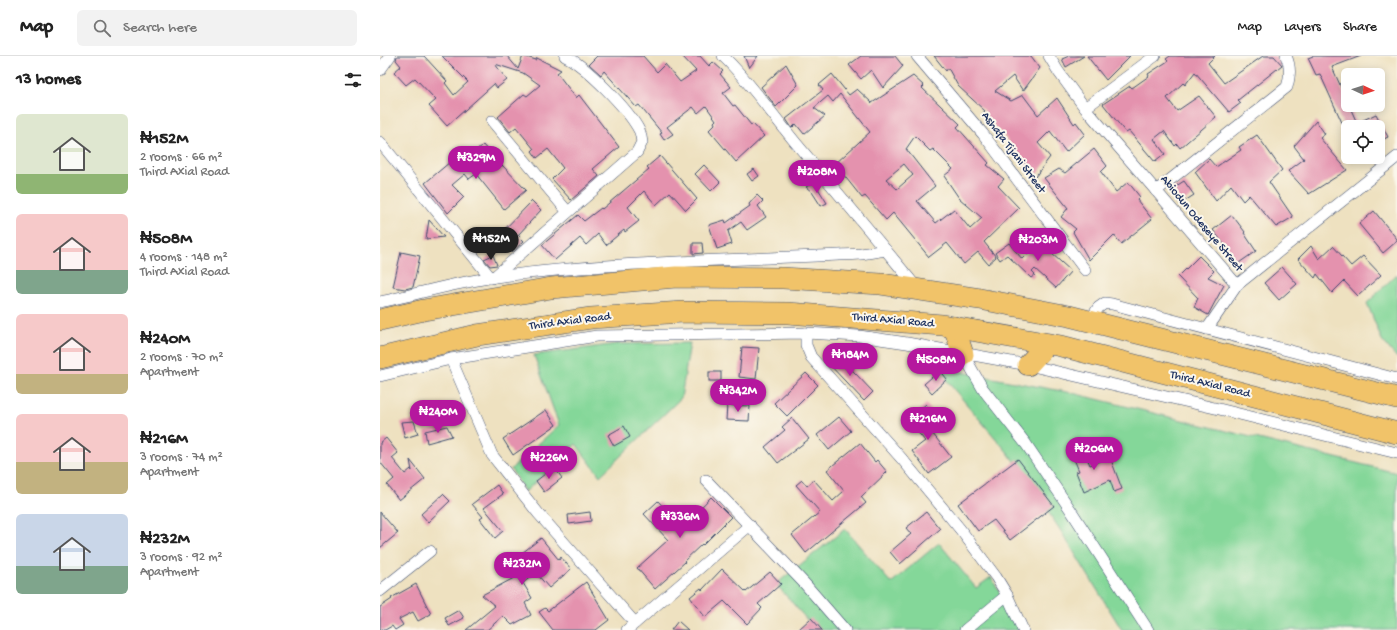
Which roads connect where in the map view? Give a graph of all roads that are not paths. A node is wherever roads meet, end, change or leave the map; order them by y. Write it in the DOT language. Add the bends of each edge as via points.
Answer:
graph roads {
  1 [pos="390,56"];
  2 [pos="565,56"];
  3 [pos="723,56"];
  4 [pos="917,56"];
  5 [pos="1049,56"];
  6 [pos="1155,56"];
  7 [pos="1286,56"];
  8 [pos="380,70"];
  9 [pos="1085,108"];
  10 [pos="492,121"];
  11 [pos="380,142"];
  12 [pos="1397,157"];
  13 [pos="1156,191"];
  14 [pos="567,211"];
  15 [pos="886,250"];
  16 [pos="1085,270"];
  17 [pos="492,278"];
  18 [pos="1237,285"];
  19 [pos="918,289"];
  20 [pos="380,302"];
  21 [pos="380,320"];
  22 [pos="1090,321"];
  23 [pos="954,327"];
  24 [pos="1207,329"];
  25 [pos="806,333"];
  26 [pos="1047,344"];
  27 [pos="963,354"];
  28 [pos="380,358"];
  29 [pos="451,359"];
  30 [pos="1028,365"];
  31 [pos="380,376"];
  32 [pos="1397,378"];
  33 [pos="1397,398"];
  34 [pos="1397,433"];
  35 [pos="1397,453"];
  36 [pos="706,480"];
  37 [pos="750,525"];
  38 [pos="430,551"];
  39 [pos="380,591"];
  40 [pos="1007,595"];
  41 [pos="631,626"];
  42 [pos="845,630"];
  43 [pos="965,630"];
  44 [pos="1023,630"];
  45 [pos="1148,630"];
  1 -- 8 [label="street"];
  2 -- 14 [label="street" via="576,61 618,102 639,131 642,142 637,152"];
  3 -- 15 [label="street" via="742,74 794,141"];
  4 -- 16 [label="street, Ashafa Tijani Street" via="983,134"];
  5 -- 9 [label="street, Abiodun Odeseye Street"];
  6 -- 9 [label="street"];
  7 -- 13 [label="street" via="1290,77 1287,87"];
  9 -- 13 [label="street, Abiodun Odeseye Street"];
  10 -- 14 [label="street"];
  11 -- 17 [label="street"];
  12 -- 18 [label="street, Abiodun Odeseye Street"];
  13 -- 18 [label="street, Abiodun Odeseye Street"];
  14 -- 17 [label="street"];
  15 -- 17 [label="street" via="861,254 616,265"];
  15 -- 19 [label="street"];
  17 -- 20 [label="street"];
  18 -- 24 [label="street"];
  19 -- 21 [label="highway" via="783,278 676,277 551,288"];
  19 -- 22 [label="highway"];
  22 -- 24 [label="street" via="1098,308 1105,303"];
  22 -- 33 [label="highway"];
  23 -- 26 [label="highway, Third Axial Road"];
  23 -- 27 [label="highway"];
  23 -- 28 [label="highway, Third Axial Road" via="788,313 682,312 592,318 477,335"];
  24 -- 32 [label="street"];
  25 -- 27 [label="street" via="859,336"];
  25 -- 29 [label="street" via="597,336"];
  25 -- 40 [label="street" via="806,345 811,357 906,464 964,535"];
  26 -- 30 [label="highway"];
  26 -- 34 [label="highway, Third Axial Road"];
  27 -- 30 [label="street"];
  27 -- 45 [label="street" via="983,389 1026,444"];
  29 -- 31 [label="street"];
  29 -- 41 [label="street" via="492,455"];
  30 -- 35 [label="street"];
  36 -- 37 [label="street"];
  37 -- 41 [label="street"];
  37 -- 42 [label="street"];
  38 -- 39 [label="street"];
  40 -- 43 [label="street"];
  40 -- 44 [label="street"];
}
